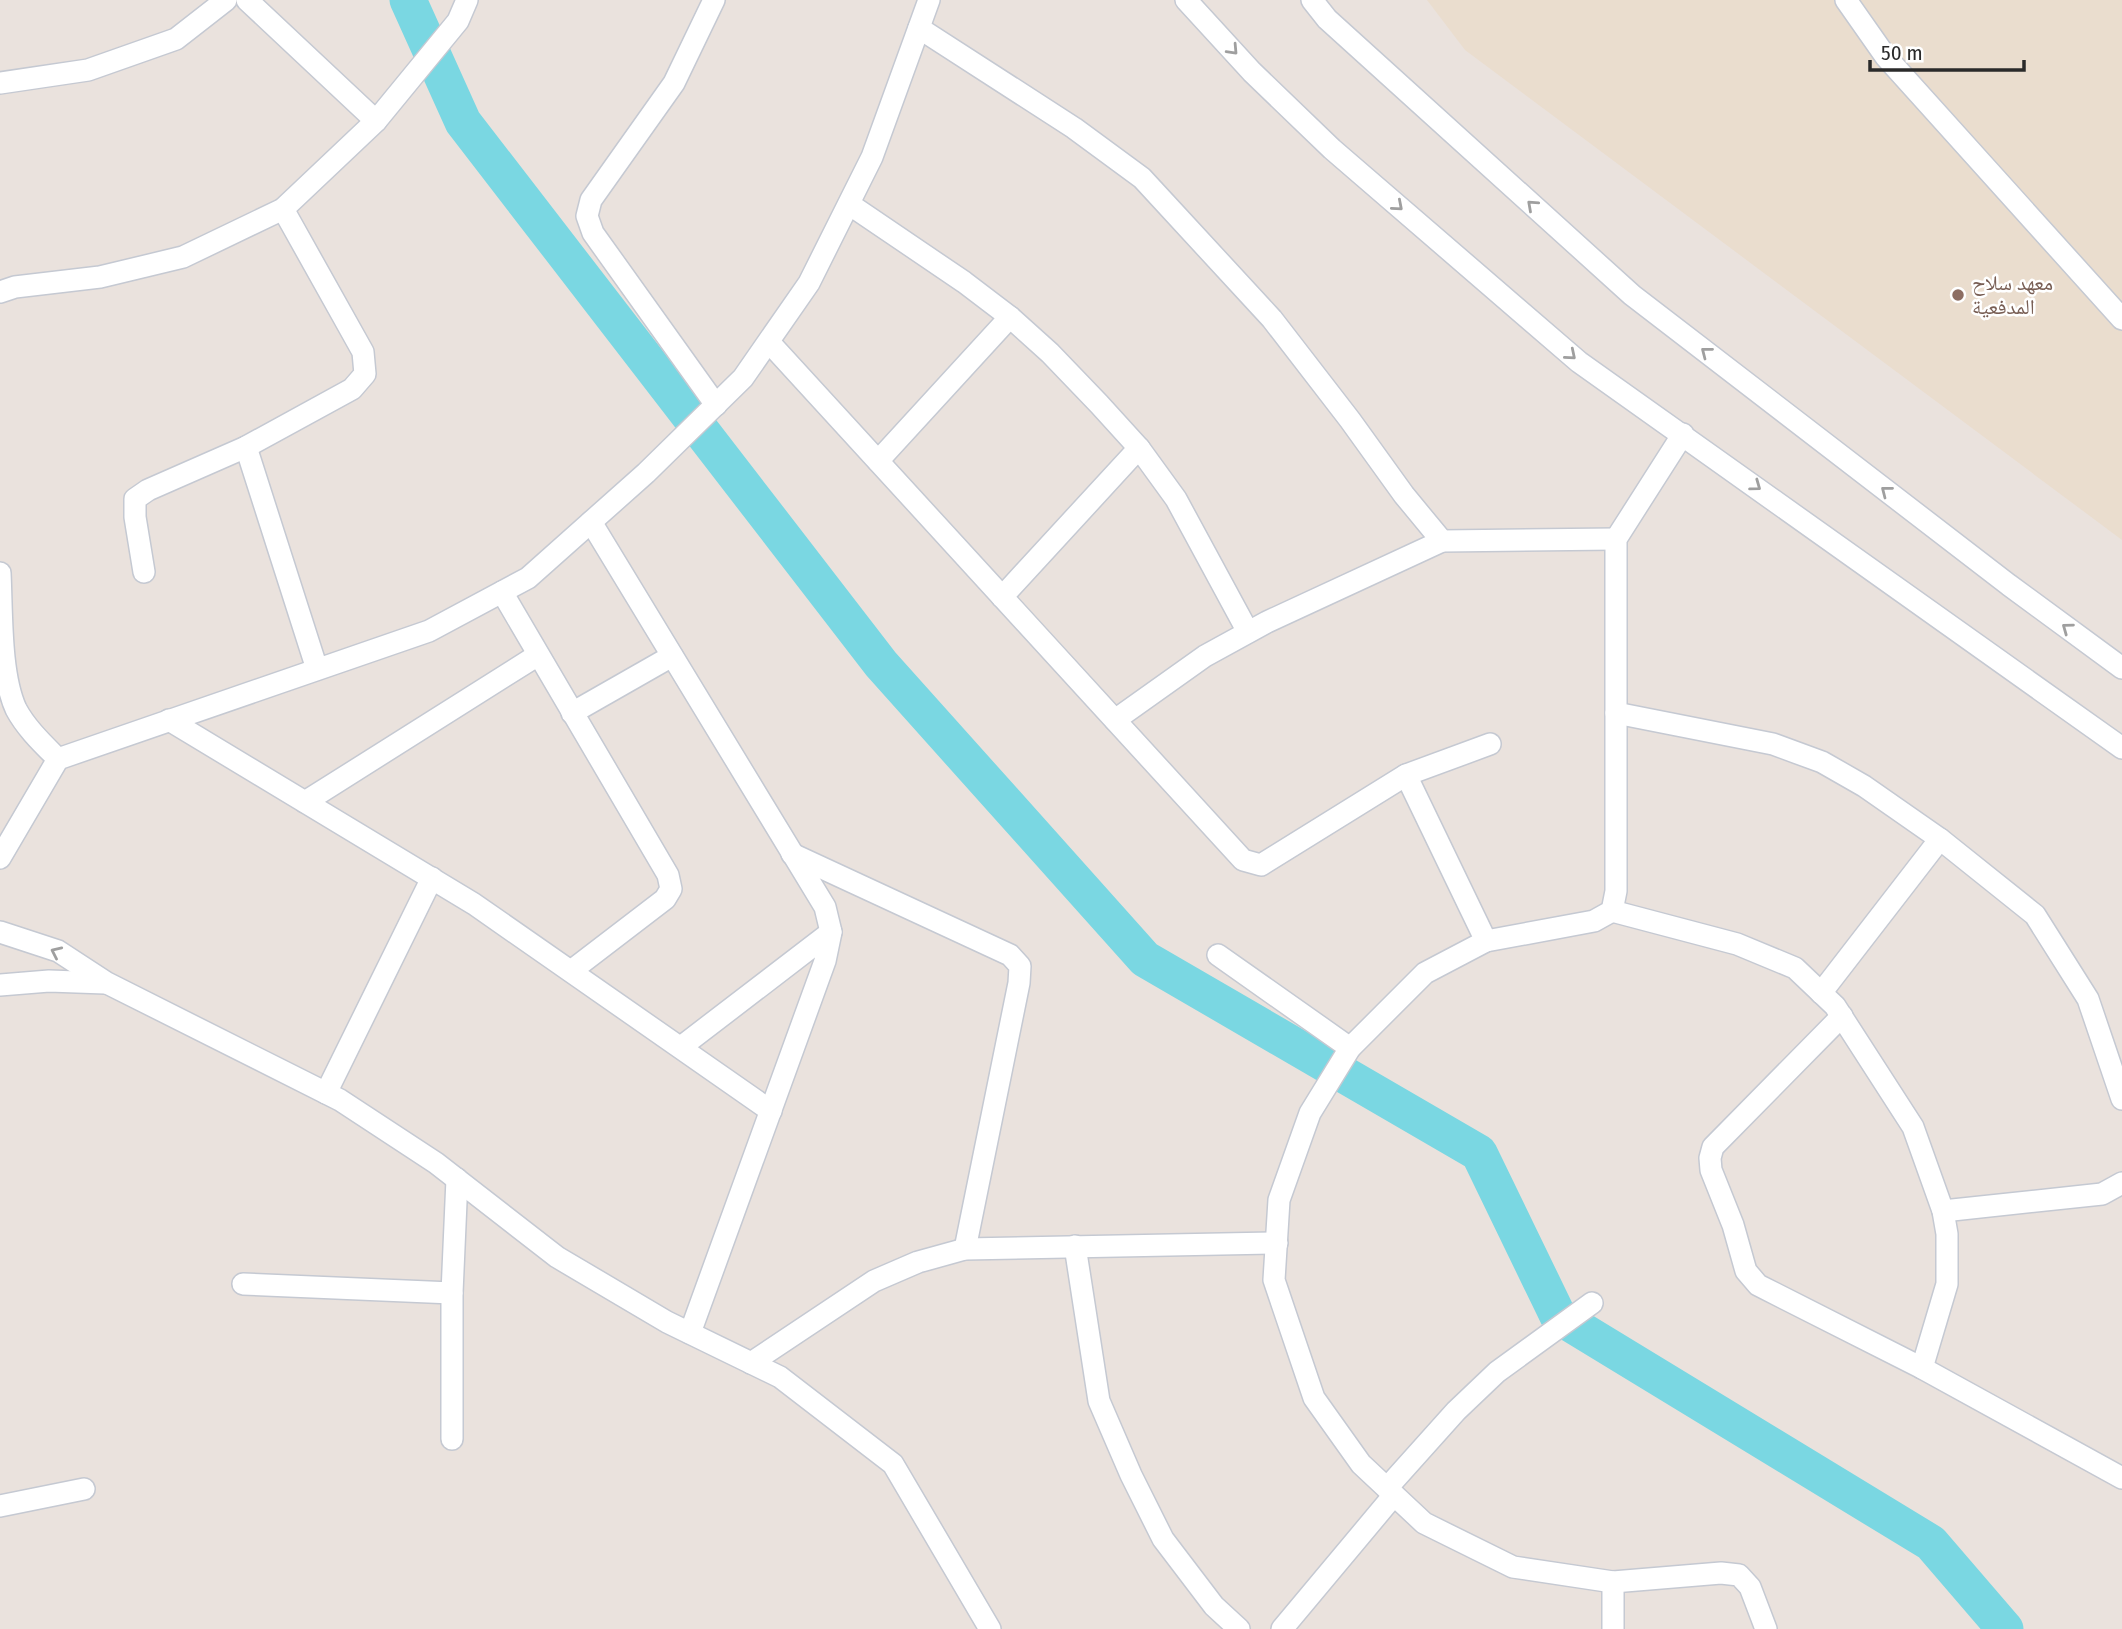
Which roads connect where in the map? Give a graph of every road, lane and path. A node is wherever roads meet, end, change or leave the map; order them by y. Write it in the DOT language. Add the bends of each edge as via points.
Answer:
graph roads {
  1 [pos="226,0"];
  2 [pos="247,0"];
  3 [pos="467,0"];
  4 [pos="714,0"];
  5 [pos="929,0"];
  6 [pos="1186,0"];
  7 [pos="1312,0"];
  8 [pos="1846,0"];
  9 [pos="919,28"];
  10 [pos="0,83"];
  11 [pos="376,121"];
  12 [pos="849,204"];
  13 [pos="283,209"];
  14 [pos="0,292"];
  15 [pos="1010,317"];
  16 [pos="2122,319"];
  17 [pos="769,342"];
  18 [pos="716,405"];
  19 [pos="1683,435"];
  20 [pos="246,447"];
  21 [pos="1139,448"];
  22 [pos="878,461"];
  23 [pos="591,522"];
  24 [pos="1616,539"];
  25 [pos="1442,541"];
  26 [pos="144,572"];
  27 [pos="0,573"];
  28 [pos="502,592"];
  29 [pos="1002,597"];
  30 [pos="1248,632"];
  31 [pos="538,655"];
  32 [pos="672,656"];
  33 [pos="2122,668"];
  34 [pos="317,669"];
  35 [pos="2,671"];
  36 [pos="572,713"];
  37 [pos="1616,713"];
  38 [pos="169,720"];
  39 [pos="1115,720"];
  40 [pos="1490,744"];
  41 [pos="2122,748"];
  42 [pos="58,760"];
  43 [pos="1406,775"];
  44 [pos="305,802"];
  45 [pos="1940,839"];
  46 [pos="792,854"];
  47 [pos="0,858"];
  48 [pos="432,878"];
  49 [pos="1612,911"];
  50 [pos="0,932"];
  51 [pos="831,932"];
  52 [pos="1486,941"];
  53 [pos="1219,955"];
  54 [pos="570,971"];
  55 [pos="107,983"];
  56 [pos="0,985"];
  57 [pos="1821,993"];
  58 [pos="1842,1016"];
  59 [pos="681,1047"];
  60 [pos="1345,1056"];
  61 [pos="326,1093"];
  62 [pos="2122,1099"];
  63 [pos="771,1111"];
  64 [pos="457,1179"];
  65 [pos="2121,1185"];
  66 [pos="1943,1211"];
  67 [pos="1277,1243"];
  68 [pos="1075,1245"];
  69 [pos="965,1249"];
  70 [pos="243,1284"];
  71 [pos="452,1293"];
  72 [pos="1592,1303"];
  73 [pos="690,1333"];
  74 [pos="751,1363"];
  75 [pos="1922,1368"];
  76 [pos="452,1439"];
  77 [pos="2122,1478"];
  78 [pos="84,1489"];
  79 [pos="1390,1491"];
  80 [pos="0,1506"];
  81 [pos="1614,1582"];
  82 [pos="990,1629"];
  83 [pos="1239,1629"];
  84 [pos="1282,1629"];
  85 [pos="1613,1629"];
  86 [pos="1766,1629"];
  1 -- 10 [label="street" via="176,39 88,70"];
  2 -- 11 [label="street"];
  3 -- 11 [label="street" via="458,21"];
  4 -- 18 [label="street" via="674,83 591,200 587,216 593,233"];
  5 -- 9 [label="street"];
  6 -- 19 [label="street, one-way" via="1332,149 1579,362"];
  33 -- 7 [label="street, one-way" via="1632,295 1327,19"];
  8 -- 16 [label="street" via="1886,57"];
  9 -- 12 [label="street" via="872,157"];
  9 -- 25 [label="street" via="1074,128 1142,178 1272,319"];
  11 -- 13 [label="street"];
  12 -- 15 [label="street"];
  12 -- 17 [label="street" via="809,283"];
  13 -- 14 [label="street" via="183,257 100,277"];
  13 -- 20 [label="street" via="363,352 365,374 352,389"];
  15 -- 21 [label="street"];
  15 -- 22 [label="street"];
  17 -- 18 [label="street"];
  17 -- 22 [label="street"];
  18 -- 23 [label="street"];
  19 -- 24 [label="street"];
  19 -- 41 [label="street, one-way"];
  20 -- 26 [label="street" via="135,499"];
  20 -- 34 [label="street"];
  21 -- 29 [label="street"];
  21 -- 30 [label="street" via="1176,499"];
  22 -- 29 [label="street"];
  23 -- 28 [label="street" via="528,578"];
  23 -- 32 [label="street"];
  24 -- 25 [label="street"];
  24 -- 37 [label="street"];
  25 -- 30 [label="street"];
  27 -- 35 [label="street"];
  28 -- 31 [label="street"];
  28 -- 34 [label="street" via="429,631"];
  29 -- 39 [label="street"];
  30 -- 39 [label="street" via="1205,656"];
  31 -- 36 [label="street"];
  31 -- 44 [label="street"];
  32 -- 36 [label="street"];
  32 -- 46 [label="street"];
  34 -- 38 [label="street"];
  35 -- 42 [label="street" via="15,708"];
  36 -- 54 [label="street" via="668,875 671,889 665,899"];
  37 -- 45 [label="street" via="1773,744 1822,762"];
  37 -- 49 [label="street" via="1616,891"];
  38 -- 42 [label="street"];
  38 -- 44 [label="street"];
  39 -- 43 [label="street" via="1243,860 1261,865"];
  40 -- 43 [label="street"];
  42 -- 47 [label="street"];
  43 -- 52 [label="street"];
  44 -- 48 [label="street"];
  45 -- 57 [label="street"];
  45 -- 62 [label="street" via="2035,915 2088,999"];
  46 -- 51 [label="street" via="825,907"];
  46 -- 69 [label="street" via="1010,955 1020,966"];
  48 -- 54 [label="street"];
  48 -- 61 [label="street"];
  49 -- 52 [label="street" via="1594,921"];
  49 -- 57 [label="street" via="1737,943 1794,968"];
  55 -- 50 [label="street, one-way" via="58,951"];
  51 -- 59 [label="street"];
  51 -- 63 [label="street" via="825,961"];
  52 -- 60 [label="street" via="1425,973"];
  53 -- 60 [label="street"];
  54 -- 59 [label="street"];
  55 -- 56 [label="street"];
  55 -- 61 [label="street"];
  57 -- 58 [label="street"];
  58 -- 66 [label="street" via="1913,1127"];
  58 -- 75 [label="street" via="1713,1147 1711,1170 1751,1279"];
  59 -- 63 [label="street"];
  60 -- 67 [label="street" via="1310,1113 1279,1200"];
  61 -- 64 [label="street"];
  63 -- 73 [label="street"];
  64 -- 71 [label="street"];
  64 -- 73 [label="street" via="558,1257"];
  65 -- 66 [label="street" via="2102,1194"];
  66 -- 75 [label="street" via="1947,1284"];
  67 -- 68 [label="street"];
  67 -- 79 [label="street" via="1274,1280 1314,1398 1361,1464"];
  68 -- 69 [label="street"];
  68 -- 83 [label="street" via="1100,1401 1110,1426 1164,1539 1214,1606"];
  69 -- 74 [label="street" via="874,1281"];
  70 -- 71 [label="street"];
  71 -- 76 [label="street"];
  72 -- 79 [label="street" via="1497,1372 1456,1411"];
  73 -- 74 [label="street"];
  74 -- 82 [label="street" via="780,1377 893,1464"];
  75 -- 77 [label="street"];
  78 -- 80 [label="street"];
  79 -- 81 [label="street" via="1424,1523 1513,1567"];
  79 -- 84 [label="street"];
  81 -- 85 [label="street"];
  81 -- 86 [label="street" via="1739,1575 1750,1587"];
}
